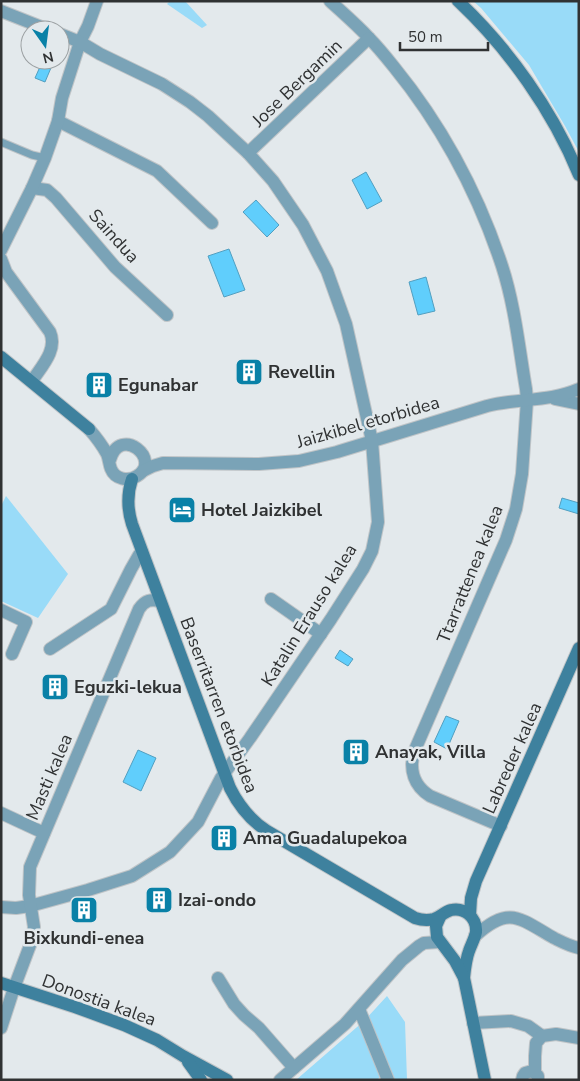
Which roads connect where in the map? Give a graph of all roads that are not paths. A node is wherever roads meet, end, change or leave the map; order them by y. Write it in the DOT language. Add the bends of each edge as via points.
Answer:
graph roads {
  1 [pos="97,1"];
  2 [pos="330,1"];
  3 [pos="458,1"];
  4 [pos="1,11"];
  5 [pos="24,20"];
  6 [pos="70,38"];
  7 [pos="369,38"];
  8 [pos="80,42"];
  9 [pos="58,121"];
  10 [pos="1,142"];
  11 [pos="248,153"];
  12 [pos="45,158"];
  13 [pos="579,175"];
  14 [pos="32,188"];
  15 [pos="212,223"];
  16 [pos="1,250"];
  17 [pos="1,259"];
  18 [pos="167,315"];
  19 [pos="1,357"];
  20 [pos="32,381"];
  21 [pos="579,389"];
  22 [pos="550,398"];
  23 [pos="527,400"];
  24 [pos="579,404"];
  25 [pos="89,429"];
  26 [pos="372,441"];
  27 [pos="124,445"];
  28 [pos="142,452"];
  29 [pos="110,460"];
  30 [pos="163,463"];
  31 [pos="138,475"];
  32 [pos="142,552"];
  33 [pos="271,599"];
  34 [pos="160,601"];
  35 [pos="1,610"];
  36 [pos="320,634"];
  37 [pos="579,648"];
  38 [pos="50,649"];
  39 [pos="12,654"];
  40 [pos="224,774"];
  41 [pos="1,813"];
  42 [pos="501,826"];
  43 [pos="44,833"];
  44 [pos="476,881"];
  45 [pos="30,906"];
  46 [pos="1,907"];
  47 [pos="452,910"];
  48 [pos="515,914"];
  49 [pos="440,917"];
  50 [pos="471,917"];
  51 [pos="474,938"];
  52 [pos="442,944"];
  53 [pos="579,948"];
  54 [pos="218,978"];
  55 [pos="464,978"];
  56 [pos="1,983"];
  57 [pos="14,988"];
  58 [pos="359,1009"];
  59 [pos="473,1023"];
  60 [pos="1,1028"];
  61 [pos="542,1036"];
  62 [pos="579,1038"];
  63 [pos="183,1056"];
  64 [pos="294,1068"];
  65 [pos="537,1076"];
  66 [pos="384,1077"];
  67 [pos="201,1080"];
  68 [pos="227,1080"];
  69 [pos="280,1080"];
  70 [pos="485,1080"];
  71 [pos="518,1080"];
  72 [pos="522,1080"];
  1 -- 8 [label="street"];
  2 -- 7 [label="street, Ttarrattenea kalea"];
  3 -- 13 [label="street" via="520,71 551,119"];
  4 -- 5 [label="street"];
  6 -- 8 [label="street, Katalin Erauso kalea"];
  7 -- 11 [label="street, Jose Bergamin"];
  7 -- 23 [label="street, Ttarrattenea kalea" via="430,115 476,197 502,267 516,322"];
  8 -- 9 [label="street"];
  8 -- 11 [label="street, Katalin Erauso kalea" via="169,89 208,116"];
  9 -- 12 [label="street"];
  9 -- 15 [label="street" via="157,171"];
  10 -- 12 [label="lane"];
  11 -- 26 [label="street, Katalin Erauso kalea" via="273,181 298,218 326,271 346,324"];
  12 -- 14 [label="street"];
  14 -- 16 [label="street"];
  14 -- 18 [label="street, Saindua" via="47,190 56,198 115,267"];
  17 -- 20 [label="street" via="6,272 52,337 52,350"];
  19 -- 20 [label="street, Jaizkibel etorbidea"];
  20 -- 25 [label="street, Jaizkibel etorbidea"];
  21 -- 22 [label="street, Jaizkibel etorbidea"];
  22 -- 23 [label="street, Jaizkibel etorbidea"];
  22 -- 24 [label="street, Jaizkibel etorbidea"];
  23 -- 26 [label="street, Jaizkibel etorbidea" via="498,403"];
  23 -- 42 [label="street, Ttarrattenea kalea" via="516,509 506,540 414,752 412,764 416,783 425,793"];
  25 -- 27 [label="street, Jaizkibel etorbidea"];
  25 -- 29 [label="street, Jaizkibel etorbidea"];
  26 -- 30 [label="street, Jaizkibel etorbidea" via="299,461"];
  26 -- 36 [label="street, Katalin Erauso kalea" via="378,522 372,551"];
  27 -- 28 [label="street, Jaizkibel etorbidea"];
  27 -- 29 [label="street" via="114,450"];
  28 -- 30 [label="street, Jaizkibel etorbidea"];
  28 -- 31 [label="street" via="145,461"];
  29 -- 31 [label="street, Jaizkibel etorbidea" via="116,476 124,479"];
  30 -- 31 [label="street, Jaizkibel etorbidea"];
  31 -- 32 [label="street, Baserritarren etorbidea" via="128,494 128,509"];
  32 -- 34 [label="street, Baserritarren etorbidea"];
  32 -- 38 [label="street" via="111,610"];
  33 -- 36 [label="street"];
  34 -- 40 [label="street, Baserritarren etorbidea"];
  34 -- 43 [label="street, Masti kalea" via="147,600 139,609"];
  35 -- 39 [label="street" via="26,622"];
  36 -- 40 [label="street, Katalin Erauso kalea"];
  37 -- 42 [label="street, Labreder kalea"];
  40 -- 45 [label="street, Katalin Erauso kalea" via="198,822 170,852 132,876"];
  40 -- 49 [label="street, Baserritarren etorbidea" via="239,805 267,831 414,918"];
  41 -- 43 [label="street"];
  42 -- 44 [label="street, Labreder kalea"];
  43 -- 45 [label="street, Masti kalea" via="30,867"];
  44 -- 47 [label="street, Labreder kalea"];
  44 -- 50 [label="street, Labreder kalea" via="471,898"];
  45 -- 46 [label="street, Katalin Erauso kalea"];
  45 -- 57 [label="street, Masti kalea" via="34,927 32,940"];
  47 -- 49 [label="street, Baserritarren etorbidea"];
  47 -- 50 [label="street" via="461,910"];
  48 -- 50 [label="street"];
  48 -- 51 [label="street" via="491,922"];
  48 -- 53 [label="street" via="562,943"];
  49 -- 52 [label="street" via="435,932"];
  50 -- 51 [label="street" via="476,930"];
  51 -- 52 [label="street" via="463,949 450,949"];
  51 -- 55 [label="street"];
  52 -- 55 [label="street" via="456,961"];
  52 -- 58 [label="street" via="419,946 402,960"];
  54 -- 64 [label="street" via="234,1004"];
  55 -- 59 [label="street"];
  56 -- 57 [label="street, Donostia kalea"];
  57 -- 60 [label="street, Masti kalea"];
  57 -- 63 [label="street, Donostia kalea" via="124,1025"];
  58 -- 64 [label="street"];
  58 -- 66 [label="street"];
  59 -- 61 [label="street" via="511,1021 528,1026"];
  59 -- 70 [label="street"];
  61 -- 62 [label="street" via="556,1034"];
  61 -- 65 [label="street" via="536,1042"];
  63 -- 67 [label="street, Donostia kalea"];
  63 -- 68 [label="street, Donostia kalea"];
  64 -- 69 [label="street"];
  65 -- 72 [label="street" via="532,1071 525,1073"];
  71 -- 72 [label="street"];
}
